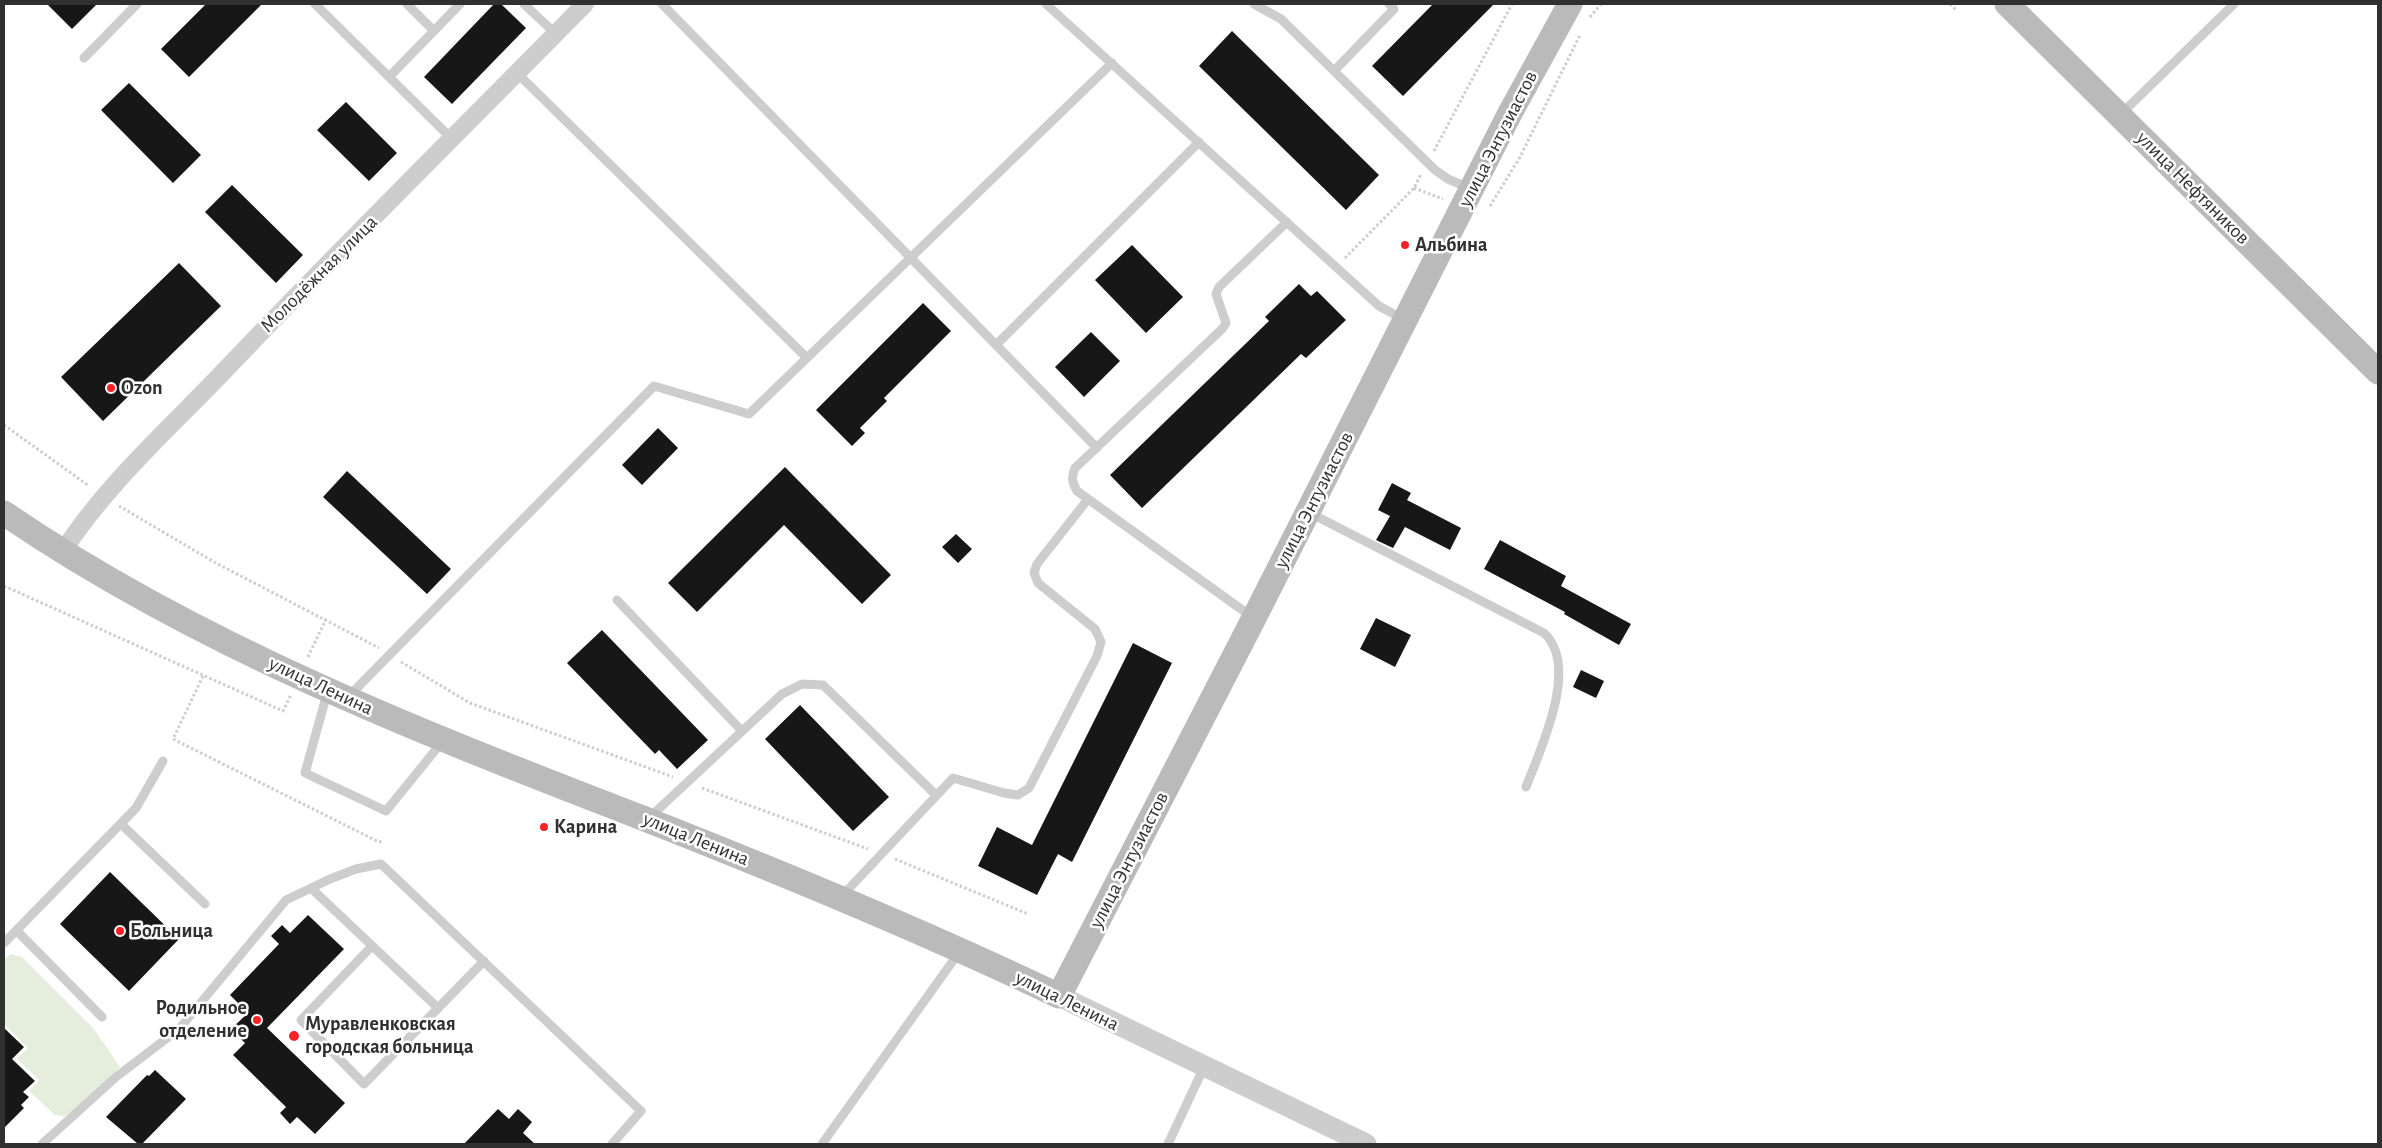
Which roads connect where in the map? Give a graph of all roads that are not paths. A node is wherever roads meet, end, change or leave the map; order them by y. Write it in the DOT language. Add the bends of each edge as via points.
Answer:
graph roads {
  1 [pos="138,4"];
  2 [pos="315,4"];
  3 [pos="407,4"];
  4 [pos="460,4"];
  5 [pos="524,4"];
  6 [pos="585,4"];
  7 [pos="662,4"];
  8 [pos="1046,4"];
  9 [pos="1254,4"];
  10 [pos="1388,4"];
  11 [pos="1570,4"];
  12 [pos="2007,4"];
  13 [pos="2234,4"];
  14 [pos="434,31"];
  15 [pos="556,34"];
  16 [pos="84,58"];
  17 [pos="1112,63"];
  18 [pos="1334,72"];
  19 [pos="517,74"];
  20 [pos="389,77"];
  21 [pos="2120,115"];
  22 [pos="452,139"];
  23 [pos="1199,142"];
  24 [pos="1472,189"];
  25 [pos="1287,222"];
  26 [pos="911,258"];
  27 [pos="1406,320"];
  28 [pos="996,345"];
  29 [pos="807,358"];
  30 [pos="2378,372"];
  31 [pos="1096,448"];
  32 [pos="1088,499"];
  33 [pos="1308,512"];
  34 [pos="4,513"];
  35 [pos="62,553"];
  36 [pos="617,600"];
  37 [pos="1254,618"];
  38 [pos="337,694"];
  39 [pos="742,731"];
  40 [pos="443,740"];
  41 [pos="163,761"];
  42 [pos="1526,786"];
  43 [pos="936,795"];
  44 [pos="647,820"];
  45 [pos="121,824"];
  46 [pos="311,888"];
  47 [pos="840,897"];
  48 [pos="205,904"];
  49 [pos="17,930"];
  50 [pos="4,943"];
  51 [pos="371,947"];
  52 [pos="961,950"];
  53 [pos="484,961"];
  54 [pos="1058,996"];
  55 [pos="438,1008"];
  56 [pos="102,1017"];
  57 [pos="1204,1067"];
  58 [pos="42,1144"];
  59 [pos="612,1144"];
  60 [pos="822,1144"];
  61 [pos="1168,1144"];
  62 [pos="1366,1144"];
  1 -- 16 [label="lane"];
  2 -- 20 [label="lane"];
  3 -- 14 [label="lane"];
  4 -- 14 [label="lane"];
  5 -- 15 [label="lane"];
  6 -- 15 [label="street, Молодёжная улица"];
  7 -- 26 [label="lane"];
  8 -- 17 [label="lane"];
  9 -- 18 [label="lane" via="1281,19"];
  10 -- 18 [label="lane" via="1394,10"];
  11 -- 24 [label="main road, улица Энтузиастов"];
  12 -- 21 [label="main road, улица Нефтяников"];
  13 -- 21 [label="lane"];
  14 -- 20 [label="lane"];
  15 -- 19 [label="street, Молодёжная улица"];
  17 -- 23 [label="lane"];
  17 -- 26 [label="lane"];
  18 -- 24 [label="lane" via="1448,179"];
  19 -- 22 [label="street, Молодёжная улица"];
  19 -- 29 [label="lane"];
  20 -- 22 [label="lane"];
  21 -- 30 [label="main road, улица Нефтяников"];
  22 -- 35 [label="street, Молодёжная улица" via="104,496"];
  23 -- 25 [label="lane"];
  23 -- 28 [label="lane"];
  24 -- 27 [label="main road, улица Энтузиастов"];
  25 -- 27 [label="lane" via="1380,306"];
  25 -- 31 [label="lane" via="1219,287 1216,294 1226,323 1222,329"];
  26 -- 28 [label="lane"];
  26 -- 29 [label="lane"];
  27 -- 33 [label="main road, улица Энтузиастов"];
  28 -- 31 [label="lane"];
  29 -- 38 [label="lane" via="749,414 654,386 389,654"];
  31 -- 32 [label="lane" via="1075,468 1072,476 1077,491"];
  32 -- 37 [label="lane"];
  32 -- 43 [label="lane" via="1037,564 1034,573 1038,583 1095,629 1101,642 1029,788 1018,795 953,778"];
  33 -- 37 [label="main road, улица Энтузиастов"];
  33 -- 42 [label="lane" via="1544,633 1553,641 1558,664 1555,706"];
  34 -- 35 [label="main road, улица Ленина"];
  35 -- 38 [label="main road, улица Ленина" via="142,598"];
  36 -- 39 [label="lane"];
  37 -- 54 [label="main road, улица Энтузиастов"];
  38 -- 40 [label="main road, улица Ленина"];
  38 -- 40 [label="lane" via="305,773 386,812"];
  39 -- 43 [label="lane" via="782,694 802,684 823,685"];
  39 -- 44 [label="lane"];
  40 -- 44 [label="main road, улица Ленина"];
  41 -- 45 [label="lane" via="136,808"];
  43 -- 47 [label="lane"];
  44 -- 47 [label="main road, улица Ленина"];
  45 -- 48 [label="lane"];
  45 -- 49 [label="lane"];
  46 -- 51 [label="lane"];
  46 -- 53 [label="lane" via="356,869 381,864"];
  46 -- 58 [label="lane" via="286,900 179,1029 116,1078"];
  47 -- 52 [label="main road, улица Ленина"];
  49 -- 50 [label="lane"];
  49 -- 56 [label="lane"];
  51 -- 55 [label="lane"];
  51 -- 55 [label="lane" via="301,1020 364,1084"];
  52 -- 54 [label="main road, улица Ленина"];
  52 -- 60 [label="lane"];
  53 -- 55 [label="lane"];
  53 -- 59 [label="lane" via="641,1111"];
  54 -- 57 [label="street, улица Ленина"];
  57 -- 61 [label="lane"];
  57 -- 62 [label="street, улица Ленина"];
}
